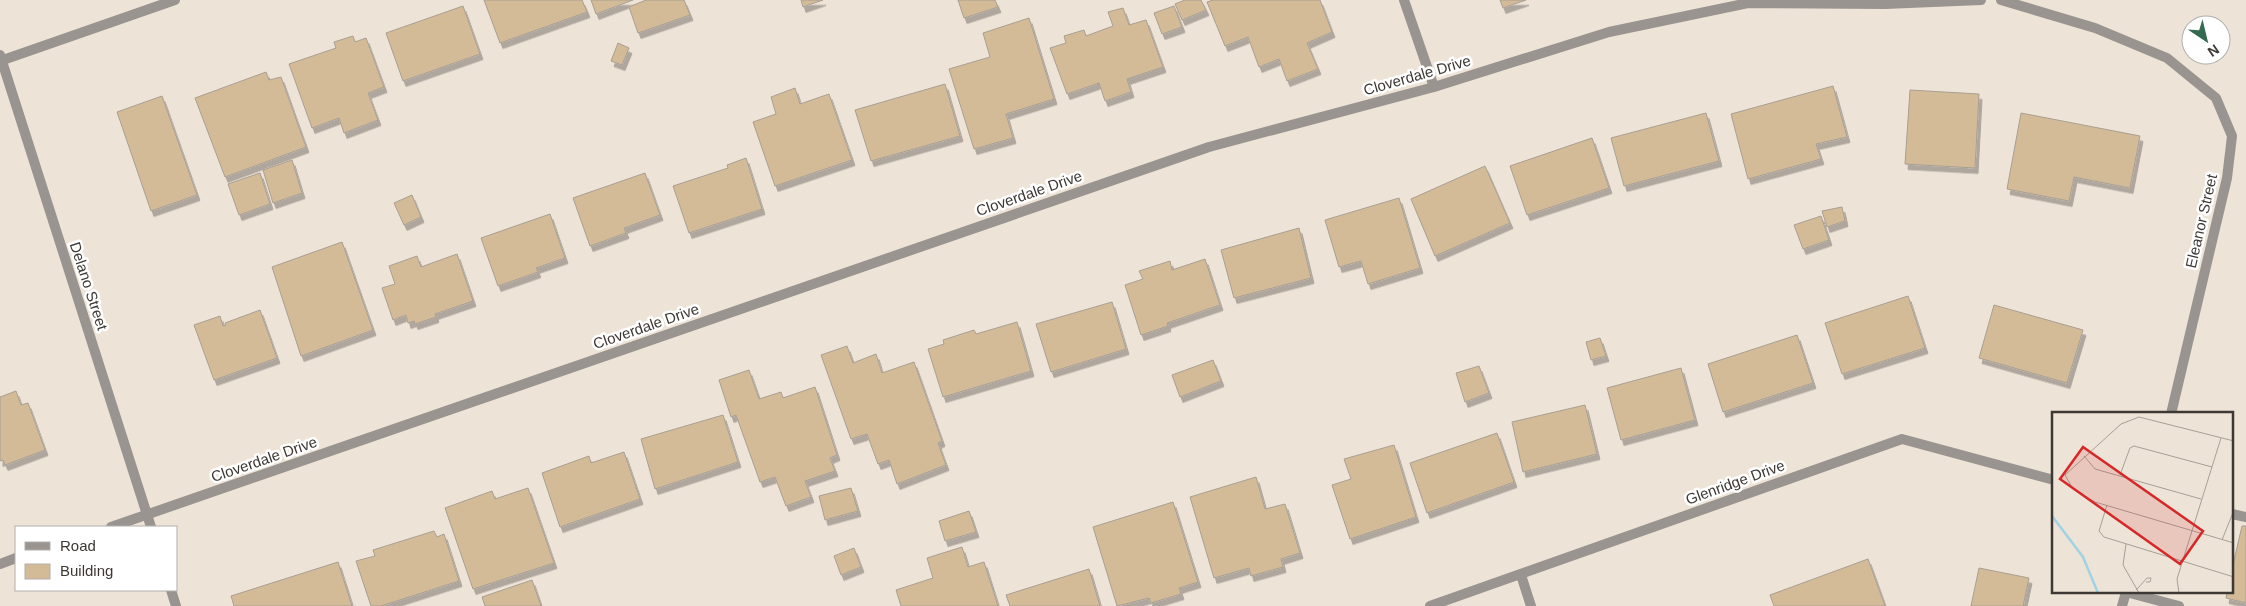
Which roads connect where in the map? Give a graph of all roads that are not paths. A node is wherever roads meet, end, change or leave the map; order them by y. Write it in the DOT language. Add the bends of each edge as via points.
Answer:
graph roads {
  1 [pos="175,0"];
  2 [pos="1404,0"];
  3 [pos="1981,0"];
  4 [pos="2002,0"];
  5 [pos="1,59"];
  6 [pos="1434,86"];
  7 [pos="2171,412"];
  8 [pos="2052,479"];
  9 [pos="147,516"];
  10 [pos="114,526"];
  11 [pos="150,526"];
  12 [pos="15,558"];
  13 [pos="0,564"];
  14 [pos="1521,575"];
  15 [pos="171,591"];
  16 [pos="2134,594"];
  17 [pos="176,606"];
  18 [pos="1430,606"];
  19 [pos="1531,606"];
  20 [pos="2179,606"];
  1 -- 5 [label="street"];
  2 -- 6 [label="street"];
  3 -- 6 [label="street, Cloverdale Drive" via="1748,4 1609,32"];
  4 -- 7 [label="street, Eleanor Street" via="2095,28 2167,58 2216,98 2232,136 2227,178"];
  5 -- 9 [label="street, Delano Street"];
  6 -- 9 [label="street, Cloverdale Drive" via="1209,147"];
  8 -- 14 [label="street, Glenridge Drive" via="1902,439"];
  9 -- 10 [label="street, Cloverdale Drive"];
  9 -- 11 [label="street, Delano Street"];
  12 -- 13 [label="street"];
  14 -- 18 [label="street, Glenridge Drive"];
  14 -- 19 [label="street"];
  15 -- 17 [label="street"];
  16 -- 20 [label="street"];
}
